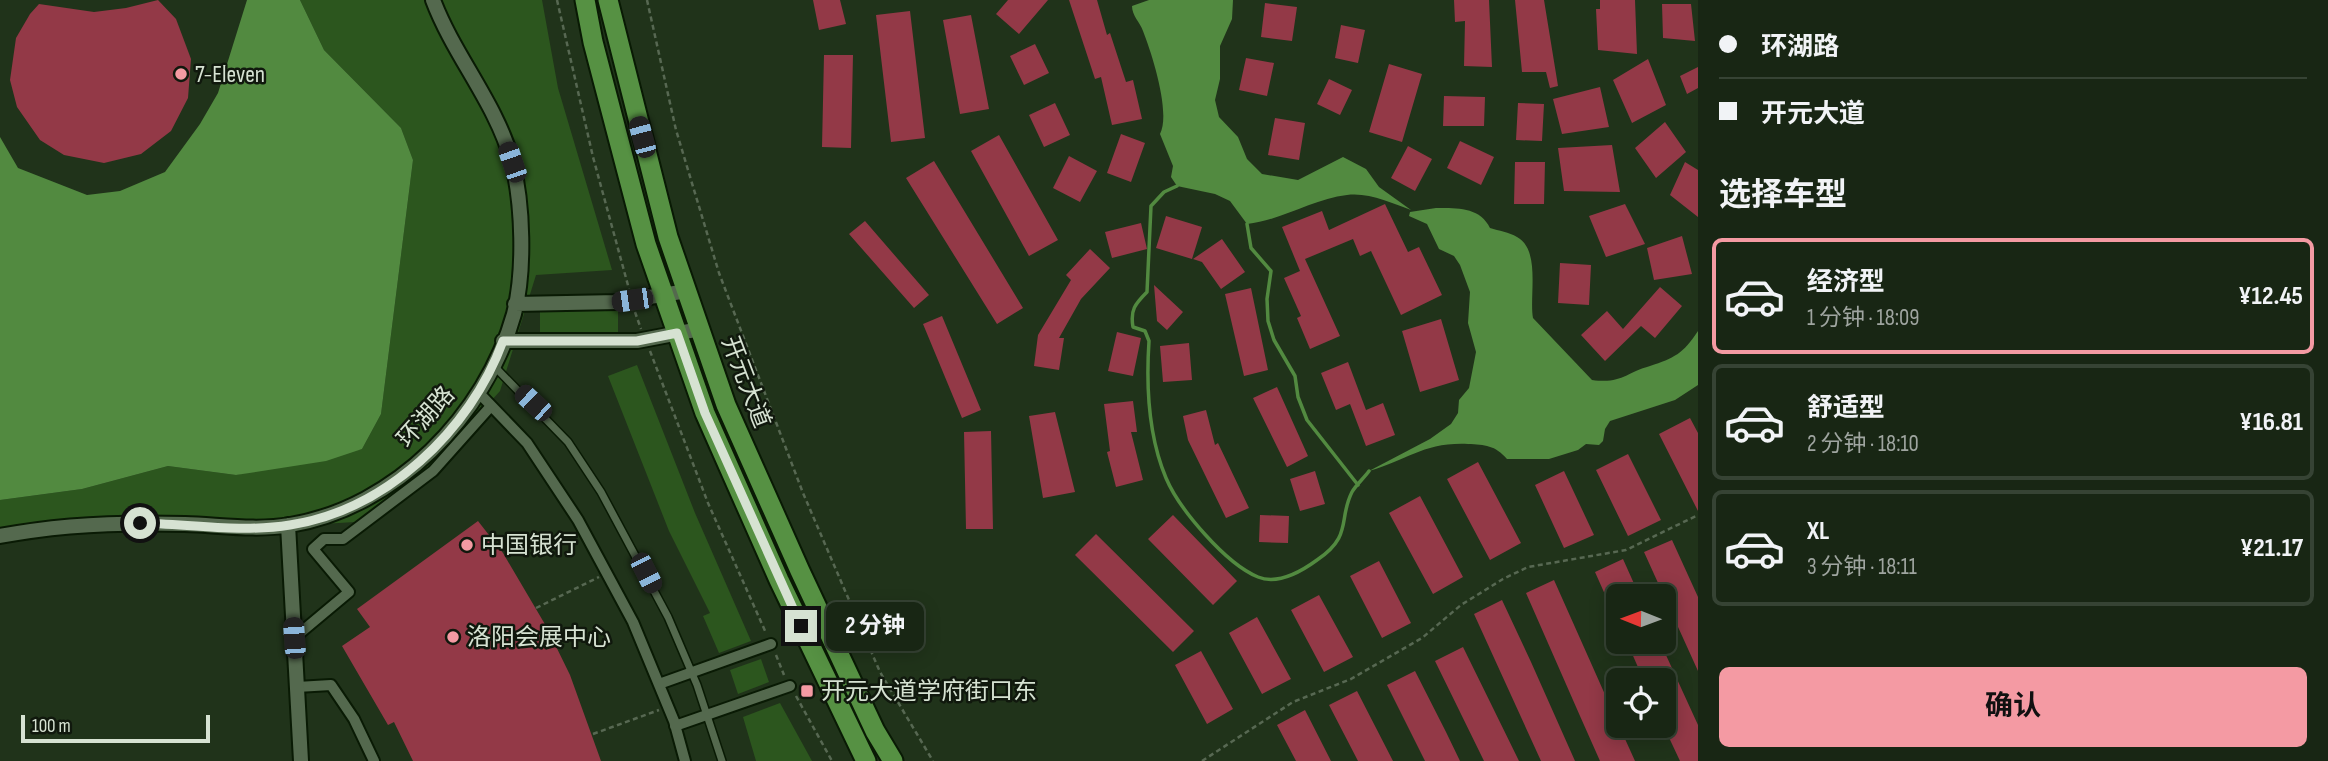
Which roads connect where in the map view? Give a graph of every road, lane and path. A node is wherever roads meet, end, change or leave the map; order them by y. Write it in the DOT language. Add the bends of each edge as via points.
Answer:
graph roads {
  1 [pos="433,0"];
  2 [pos="557,0"];
  3 [pos="585,0"];
  4 [pos="608,0"];
  5 [pos="647,0"];
  6 [pos="687,291"];
  7 [pos="664,295"];
  8 [pos="632,300"];
  9 [pos="515,304"];
  10 [pos="700,329"];
  11 [pos="677,333"];
  12 [pos="645,339"];
  13 [pos="503,341"];
  14 [pos="493,365"];
  15 [pos="478,392"];
  16 [pos="491,406"];
  17 [pos="1698,515"];
  18 [pos="288,526"];
  19 [pos="0,536"];
  20 [pos="607,573"];
  21 [pos="536,608"];
  22 [pos="294,638"];
  23 [pos="771,644"];
  24 [pos="692,673"];
  25 [pos="659,684"];
  26 [pos="790,686"];
  27 [pos="297,687"];
  28 [pos="668,707"];
  29 [pos="707,715"];
  30 [pos="675,726"];
  31 [pos="593,734"];
  32 [pos="301,761"];
  33 [pos="374,761"];
  34 [pos="685,761"];
  35 [pos="722,761"];
  36 [pos="832,761"];
  37 [pos="866,761"];
  38 [pos="893,761"];
  39 [pos="933,761"];
  40 [pos="1202,761"];
  1 -- 9 [label="street, 环湖路" via="453,47 499,126 512,162 520,208"];
  2 -- 8 [label="path"];
  3 -- 7 [label="main road, 开元大道"];
  4 -- 6 [label="main road, 开元大道" via="668,237"];
  5 -- 39 [label="path" via="676,130 719,273 803,493 880,672"];
  6 -- 7 [label="street"];
  6 -- 10 [label="main road, 开元大道"];
  7 -- 8 [label="street"];
  7 -- 11 [label="main road, 开元大道"];
  8 -- 9 [label="street"];
  8 -- 12 [label="path"];
  9 -- 13 [label="street, 环湖路"];
  10 -- 11 [label="street"];
  10 -- 38 [label="main road, 开元大道" via="726,405 800,571"];
  11 -- 12 [label="street"];
  11 -- 37 [label="main road, 开元大道" via="726,461"];
  12 -- 13 [label="street"];
  12 -- 23 [label="path"];
  13 -- 14 [label="street, 环湖路"];
  14 -- 15 [label="street, 环湖路"];
  14 -- 24 [label="lane" via="568,442 592,478 646,573"];
  15 -- 16 [label="street"];
  15 -- 18 [label="street, 环湖路" via="439,443 380,492 341,511"];
  16 -- 20 [label="street" via="527,443"];
  16 -- 22 [label="street" via="433,471 343,539 324,539 313,549 349,592"];
  17 -- 40 [label="path" via="1626,550 1528,567 1503,579 1461,605 1422,638 1351,679 1293,702"];
  18 -- 19 [label="street, 环湖路" via="74,524"];
  18 -- 22 [label="street"];
  20 -- 21 [label="path"];
  20 -- 25 [label="street"];
  22 -- 27 [label="street"];
  23 -- 24 [label="street"];
  23 -- 26 [label="path"];
  24 -- 25 [label="street"];
  24 -- 29 [label="lane"];
  25 -- 28 [label="street"];
  26 -- 29 [label="street"];
  26 -- 36 [label="path"];
  27 -- 32 [label="street"];
  27 -- 33 [label="street" via="331,685"];
  28 -- 30 [label="street"];
  28 -- 31 [label="path"];
  29 -- 30 [label="street"];
  29 -- 35 [label="lane"];
  30 -- 34 [label="street"];
}
